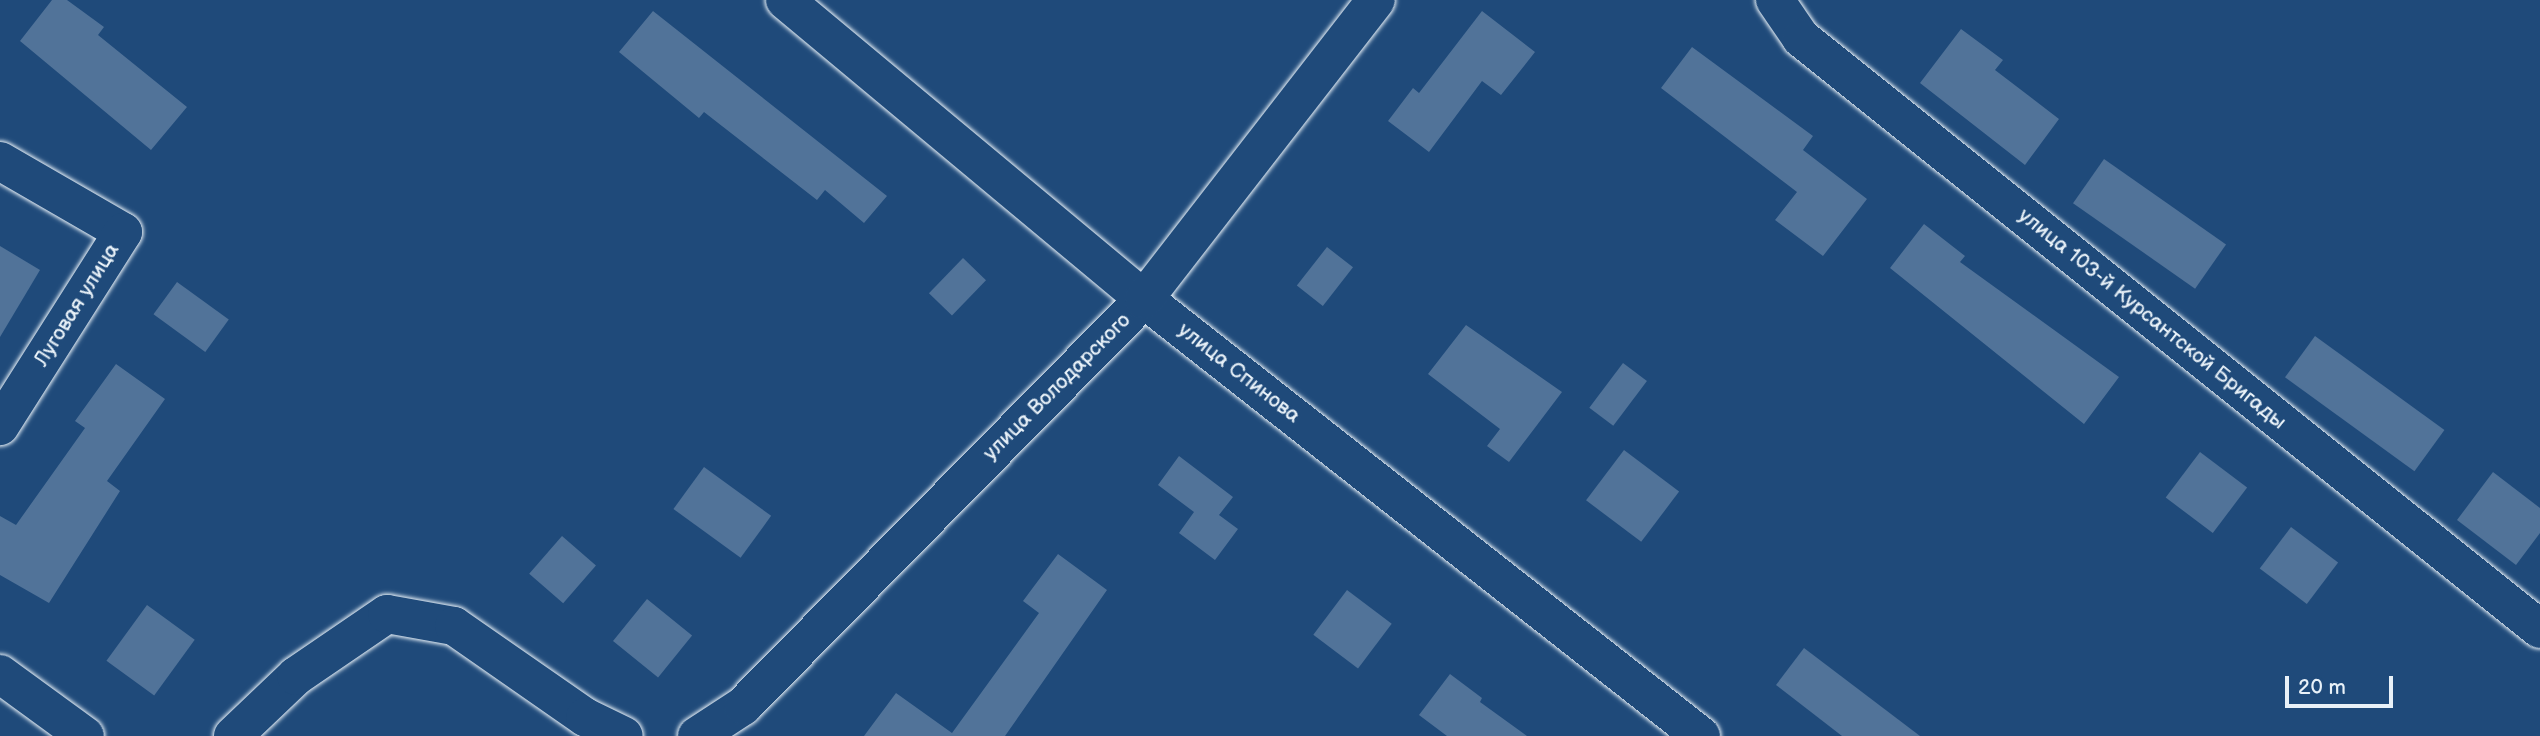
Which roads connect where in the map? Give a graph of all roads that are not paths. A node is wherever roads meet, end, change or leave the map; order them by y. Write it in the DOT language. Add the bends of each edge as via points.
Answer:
graph roads {
  1 [pos="785,0"];
  2 [pos="1376,0"];
  3 [pos="1775,0"];
  4 [pos="0,161"];
  5 [pos="1144,299"];
  6 [pos="0,426"];
  7 [pos="2540,629"];
  8 [pos="0,674"];
  9 [pos="85,736"];
  10 [pos="233,736"];
  11 [pos="624,736"];
  12 [pos="697,736"];
  13 [pos="1701,736"];
  1 -- 5 [label="street, улица Спинова"];
  2 -- 5 [label="street, улица Володарского"];
  3 -- 7 [label="street, улица 103-й Курсантской Бригады" via="1801,38"];
  4 -- 6 [label="street, Луговая улица" via="123,232"];
  5 -- 12 [label="street, улица Володарского" via="743,706"];
  5 -- 13 [label="street, улица Спинова"];
  8 -- 9 [label="street"];
  10 -- 11 [label="street" via="296,676 387,614 454,626 585,717"];
}
